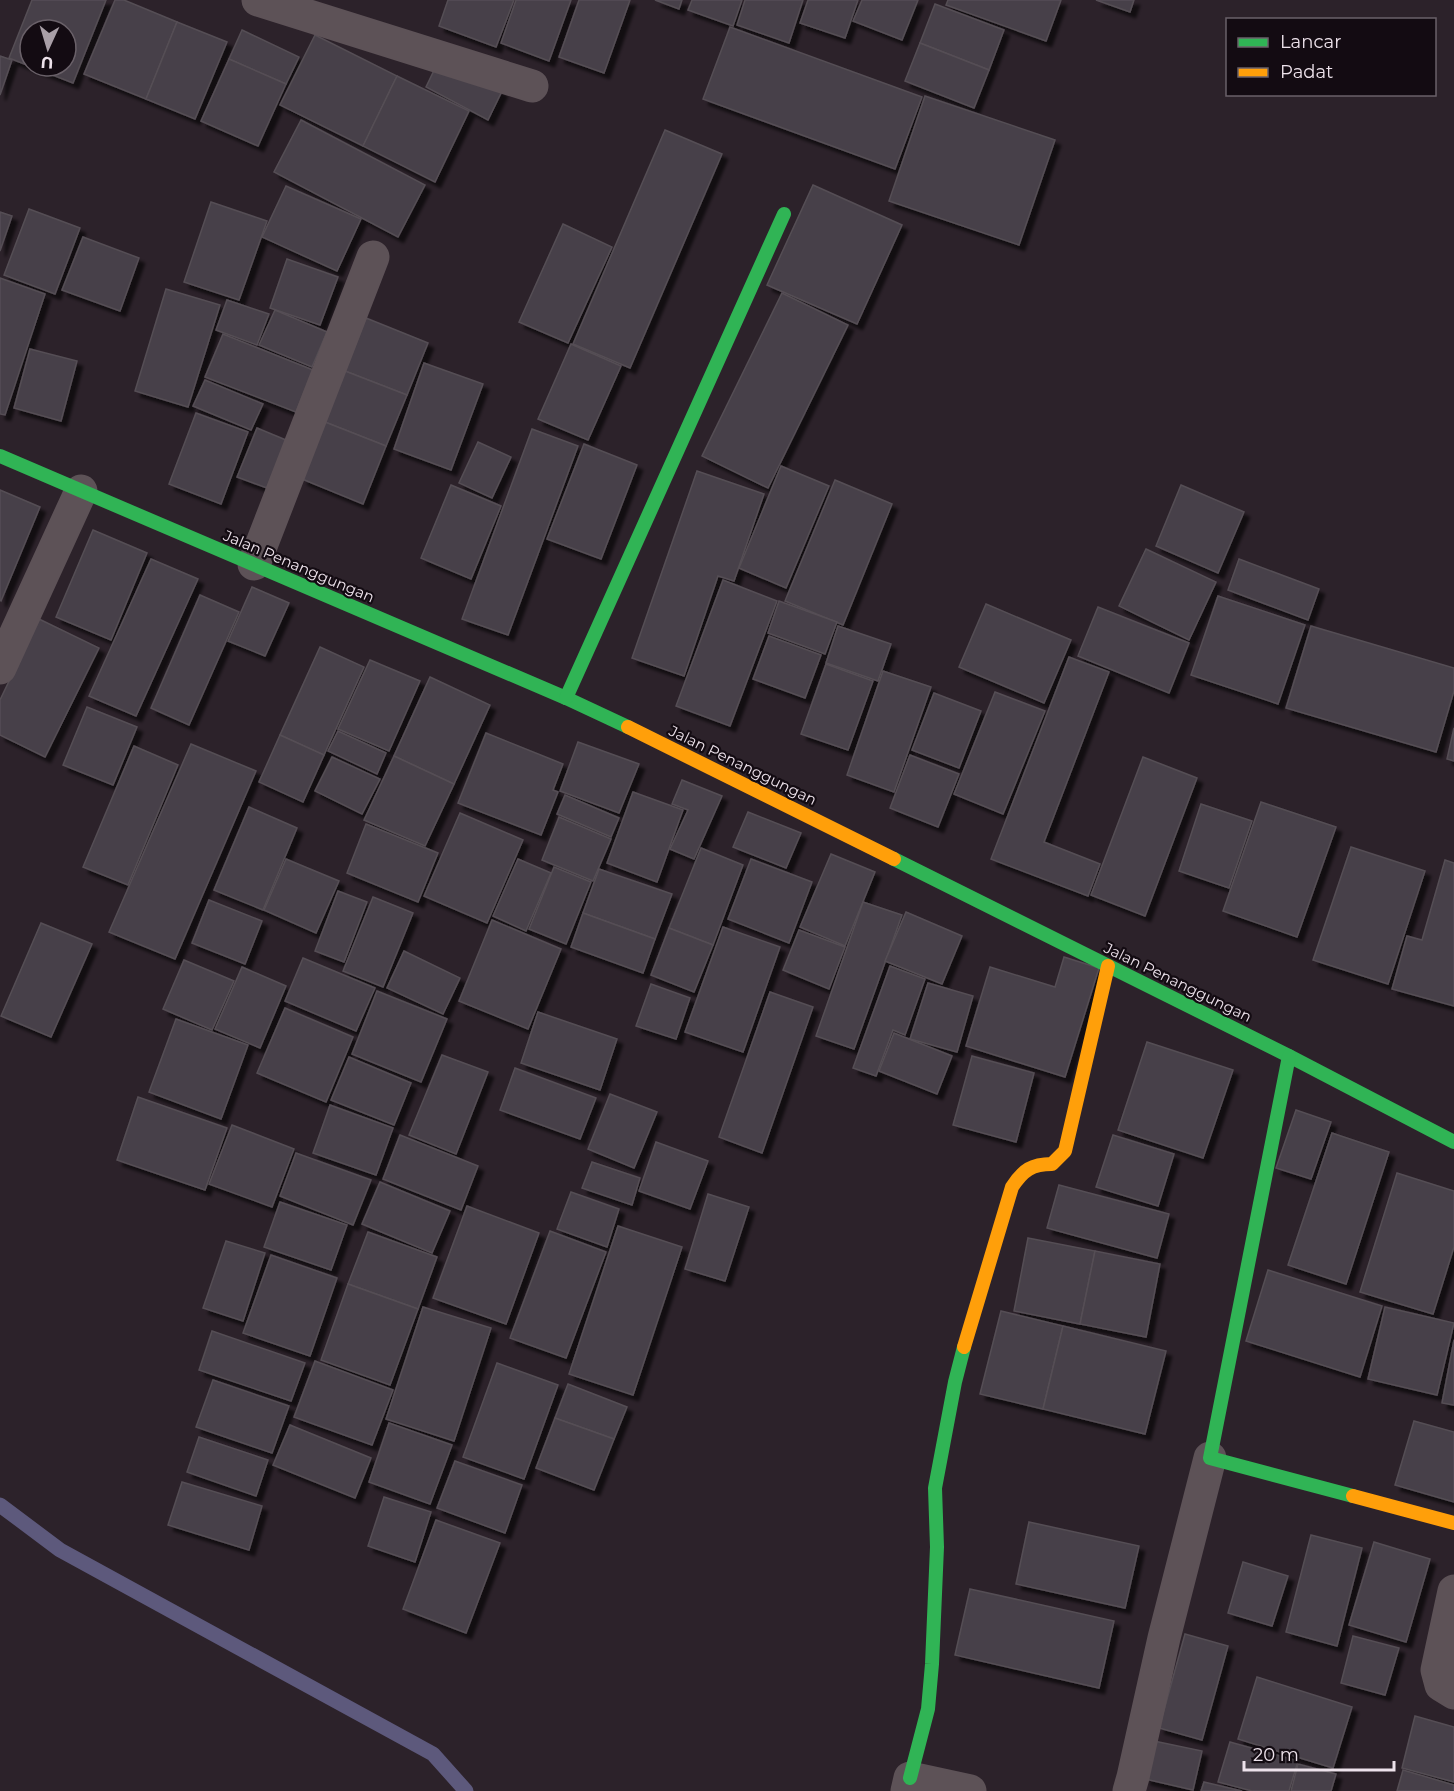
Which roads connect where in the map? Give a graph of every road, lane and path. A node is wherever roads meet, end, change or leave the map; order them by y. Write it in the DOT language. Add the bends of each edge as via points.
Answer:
graph roads {
  1 [pos="258,0"];
  2 [pos="319,9"];
  3 [pos="532,86"];
  4 [pos="784,214"];
  5 [pos="373,257"];
  6 [pos="0,456"];
  7 [pos="81,490"];
  8 [pos="254,564"];
  9 [pos="0,668"];
  10 [pos="566,698"];
  11 [pos="1108,966"];
  12 [pos="1289,1056"];
  13 [pos="1454,1142"];
  14 [pos="1210,1458"];
  15 [pos="1454,1524"];
  16 [pos="1454,1591"];
  17 [pos="1454,1693"];
  18 [pos="909,1784"];
  19 [pos="970,1791"];
  20 [pos="1129,1791"];
  1 -- 2 [label="street"];
  2 -- 3 [label="street"];
  4 -- 10 [label="street"];
  5 -- 8 [label="street"];
  6 -- 7 [label="street, Jalan Penanggungan"];
  7 -- 8 [label="street, Jalan Penanggungan"];
  7 -- 9 [label="street"];
  8 -- 10 [label="street, Jalan Penanggungan"];
  10 -- 11 [label="street, Jalan Penanggungan"];
  11 -- 12 [label="street, Jalan Penanggungan"];
  11 -- 18 [label="street" via="1065,1151 1052,1164 1033,1164 1021,1172 1012,1187 955,1382 935,1488 937,1546 927,1709"];
  12 -- 13 [label="street, Jalan Penanggungan"];
  12 -- 14 [label="street"];
  14 -- 15 [label="street"];
  14 -- 20 [label="street"];
  16 -- 17 [label="street" via="1437,1671 1441,1685"];
  18 -- 19 [label="street"];
}
